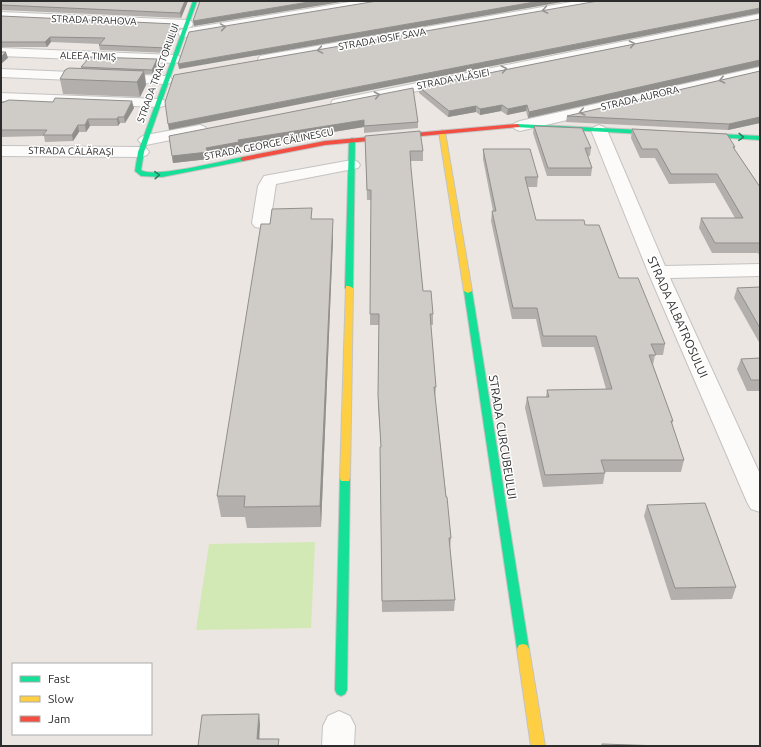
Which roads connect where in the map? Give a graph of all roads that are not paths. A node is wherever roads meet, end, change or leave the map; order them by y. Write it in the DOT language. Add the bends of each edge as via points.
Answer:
graph roads {
  1 [pos="195,1"];
  2 [pos="377,1"];
  3 [pos="597,1"];
  4 [pos="1,16"];
  5 [pos="760,18"];
  6 [pos="186,28"];
  7 [pos="1,52"];
  8 [pos="105,57"];
  9 [pos="174,60"];
  10 [pos="253,62"];
  11 [pos="760,71"];
  12 [pos="1,74"];
  13 [pos="182,74"];
  14 [pos="59,76"];
  15 [pos="89,77"];
  16 [pos="166,79"];
  17 [pos="1,97"];
  18 [pos="39,98"];
  19 [pos="159,103"];
  20 [pos="324,105"];
  21 [pos="520,126"];
  22 [pos="216,127"];
  23 [pos="599,130"];
  24 [pos="442,132"];
  25 [pos="668,134"];
  26 [pos="691,135"];
  27 [pos="760,138"];
  28 [pos="352,140"];
  29 [pos="144,146"];
  30 [pos="1,151"];
  31 [pos="352,165"];
  32 [pos="261,223"];
  33 [pos="760,270"];
  34 [pos="658,272"];
  35 [pos="760,502"];
  36 [pos="341,690"];
  37 [pos="538,746"];
  1 -- 6 [label="street, STRADA TRACTORULUI"];
  6 -- 2 [label="street, STRADA PRAHOVA, one-way"];
  3 -- 10 [label="street, STRADA IOSIF SAVA, one-way"];
  4 -- 6 [label="street, STRADA PRAHOVA"];
  20 -- 5 [label="street, STRADA VLĂSIEI, one-way"];
  6 -- 9 [label="street, STRADA TRACTORULUI"];
  7 -- 8 [label="street, ALEEA TIMIȘ"];
  8 -- 9 [label="street, ALEEA TIMIȘ"];
  8 -- 15 [label="street"];
  9 -- 16 [label="street, STRADA TRACTORULUI"];
  11 -- 21 [label="street, STRADA AURORA, one-way"];
  12 -- 14 [label="street"];
  13 -- 16 [label="street"];
  14 -- 15 [label="street"];
  14 -- 18 [label="street"];
  15 -- 16 [label="street"];
  16 -- 19 [label="street, STRADA TRACTORULUI"];
  17 -- 18 [label="street"];
  18 -- 19 [label="street"];
  19 -- 29 [label="street, STRADA TRACTORULUI"];
  21 -- 23 [label="street, STRADA GEORGE CĂLINESCU"];
  21 -- 24 [label="street, STRADA GEORGE CĂLINESCU"];
  22 -- 29 [label="street"];
  23 -- 25 [label="street, STRADA GEORGE CĂLINESCU"];
  23 -- 34 [label="street, STRADA ALBATROSULUI"];
  24 -- 28 [label="street, STRADA GEORGE CĂLINESCU"];
  24 -- 37 [label="street, STRADA CURCUBEULUI"];
  26 -- 27 [label="street, one-way"];
  29 -- 28 [label="street, STRADA GEORGE CĂLINESCU, one-way" via="138,171 151,176 310,145"];
  28 -- 31 [label="street"];
  29 -- 30 [label="street, STRADA CĂLĂRAȘI"];
  31 -- 32 [label="street" via="270,180 266,186"];
  31 -- 36 [label="street"];
  33 -- 34 [label="street"];
  34 -- 35 [label="street, STRADA ALBATROSULUI"];
}
